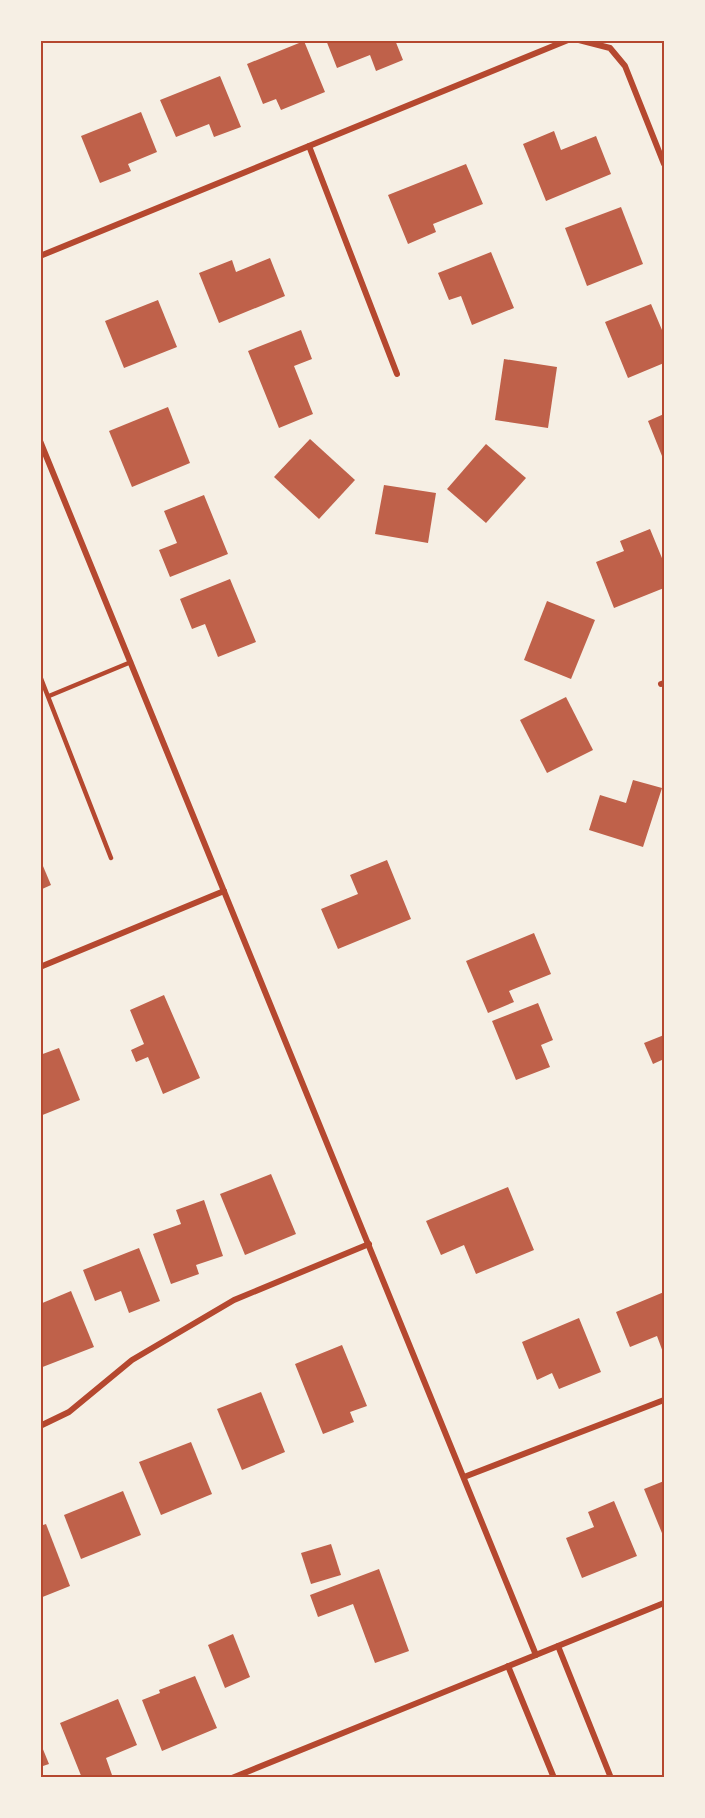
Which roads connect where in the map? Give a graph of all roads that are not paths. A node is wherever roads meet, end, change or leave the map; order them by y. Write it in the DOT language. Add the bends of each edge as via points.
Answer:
graph roads {
  1 [pos="567,40"];
  2 [pos="579,40"];
  3 [pos="309,146"];
  4 [pos="664,164"];
  5 [pos="40,256"];
  6 [pos="397,374"];
  7 [pos="40,441"];
  8 [pos="131,662"];
  9 [pos="40,676"];
  10 [pos="49,696"];
  11 [pos="111,858"];
  12 [pos="224,891"];
  13 [pos="40,967"];
  14 [pos="369,1244"];
  15 [pos="664,1400"];
  16 [pos="40,1426"];
  17 [pos="464,1477"];
  18 [pos="664,1603"];
  19 [pos="558,1646"];
  20 [pos="537,1655"];
  21 [pos="508,1666"];
  22 [pos="232,1778"];
  23 [pos="554,1778"];
  24 [pos="611,1778"];
  1 -- 3 [label="street"];
  2 -- 4 [label="street" via="610,48 625,66"];
  3 -- 5 [label="street"];
  3 -- 6 [label="street"];
  7 -- 8 [label="street"];
  8 -- 10 [label="lane"];
  8 -- 12 [label="street"];
  9 -- 10 [label="lane"];
  10 -- 11 [label="lane"];
  12 -- 13 [label="street"];
  12 -- 14 [label="street"];
  14 -- 16 [label="street" via="234,1300 132,1360 69,1412"];
  14 -- 17 [label="street"];
  15 -- 17 [label="street"];
  17 -- 20 [label="street"];
  18 -- 19 [label="street"];
  19 -- 20 [label="street"];
  19 -- 24 [label="street"];
  20 -- 21 [label="street"];
  21 -- 22 [label="street"];
  21 -- 23 [label="street"];
}
